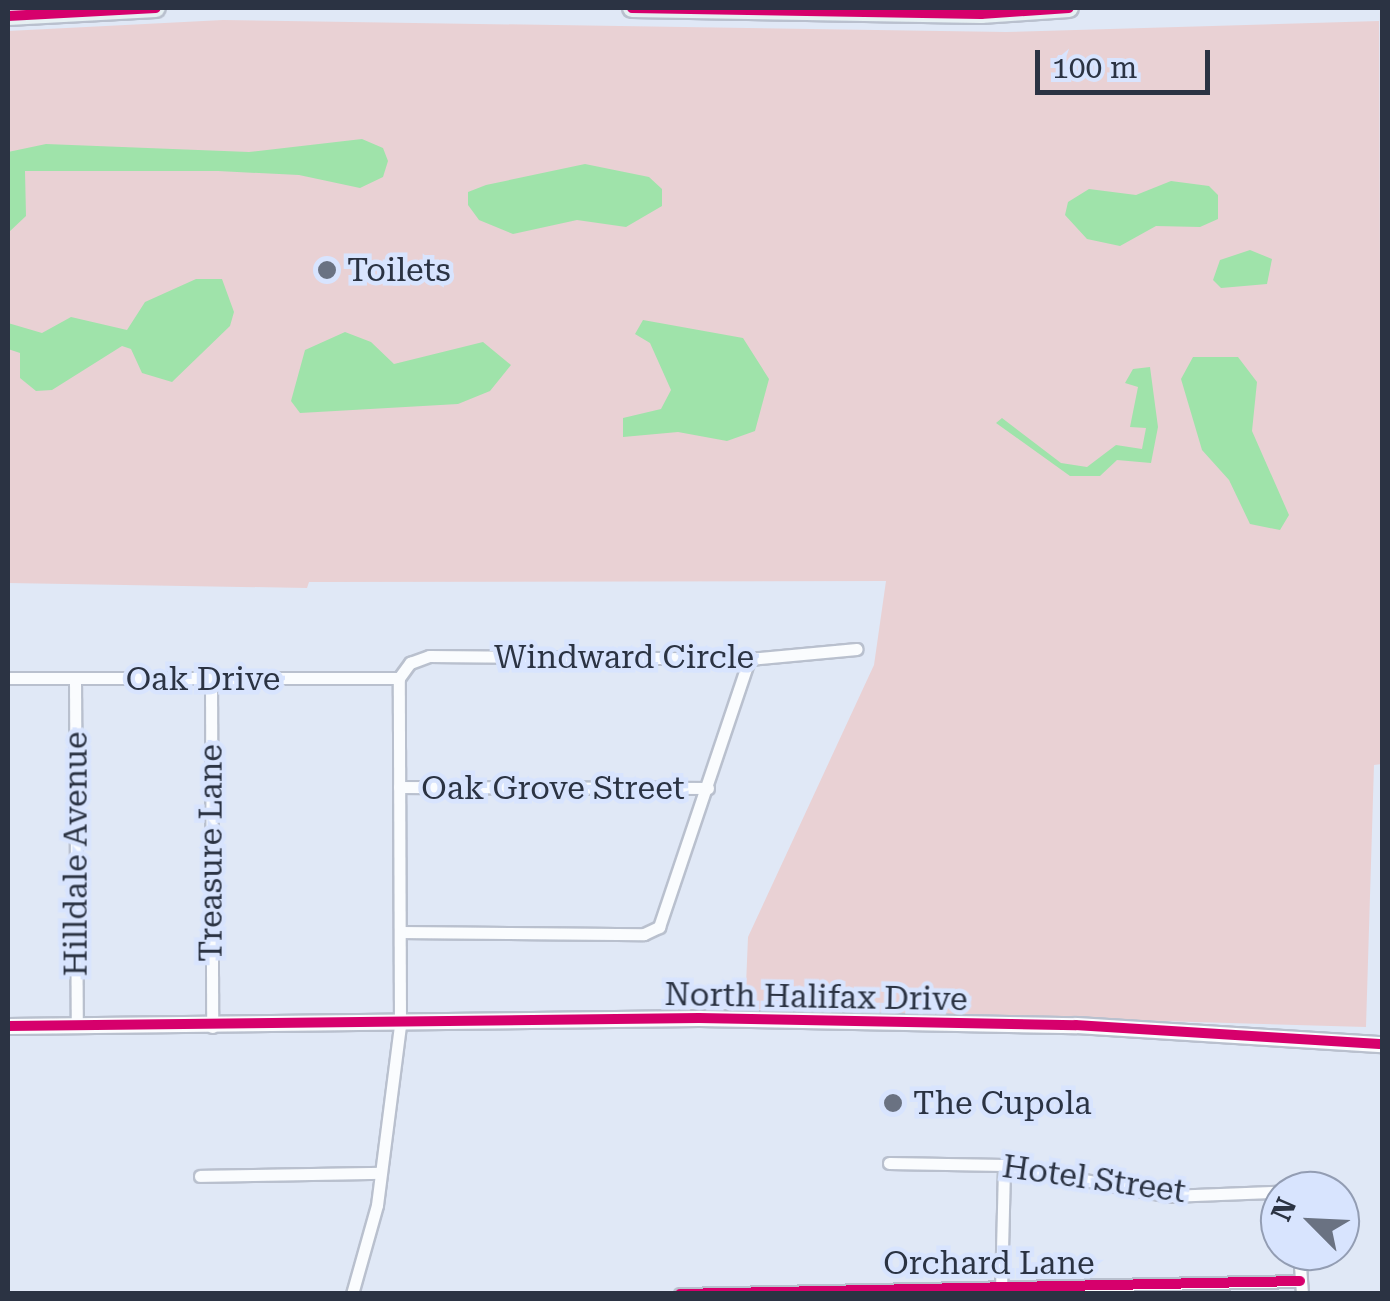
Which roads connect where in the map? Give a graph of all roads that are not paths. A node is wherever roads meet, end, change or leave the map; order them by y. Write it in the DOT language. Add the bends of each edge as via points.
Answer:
graph roads {
  1 [pos="156,8"];
  2 [pos="632,8"];
  3 [pos="1069,8"];
  4 [pos="8,16"];
  5 [pos="857,649"];
  6 [pos="749,659"];
  7 [pos="8,678"];
  8 [pos="399,678"];
  9 [pos="211,679"];
  10 [pos="76,680"];
  11 [pos="399,787"];
  12 [pos="708,788"];
  13 [pos="400,932"];
  14 [pos="8,1026"];
  15 [pos="400,1026"];
  16 [pos="77,1027"];
  17 [pos="212,1027"];
  18 [pos="1382,1044"];
  19 [pos="890,1163"];
  20 [pos="1004,1166"];
  21 [pos="379,1173"];
  22 [pos="200,1176"];
  23 [pos="1260,1192"];
  24 [pos="1301,1287"];
  25 [pos="1001,1290"];
  26 [pos="352,1294"];
  27 [pos="680,1294"];
  1 -- 4 [label="main road"];
  2 -- 3 [label="main road" via="982,14"];
  5 -- 6 [label="street, Windward Circle"];
  6 -- 8 [label="street, Windward Circle" via="429,656 410,663"];
  6 -- 12 [label="street"];
  7 -- 10 [label="street, Oak Drive"];
  8 -- 9 [label="street, Oak Drive"];
  8 -- 11 [label="street"];
  9 -- 10 [label="street, Oak Drive"];
  9 -- 17 [label="street, Treasure Lane"];
  10 -- 16 [label="street, Hilldale Avenue"];
  11 -- 12 [label="street, Oak Grove Street"];
  11 -- 13 [label="street"];
  12 -- 13 [label="street" via="660,927 644,934"];
  13 -- 15 [label="street"];
  14 -- 16 [label="street, North Halifax Drive"];
  15 -- 17 [label="street, North Halifax Drive"];
  15 -- 18 [label="street, North Halifax Drive" via="867,1020 1298,1035"];
  15 -- 21 [label="street"];
  16 -- 17 [label="street, North Halifax Drive"];
  19 -- 20 [label="street, Hotel Street"];
  20 -- 23 [label="street, Hotel Street" via="1169,1196"];
  20 -- 25 [label="street"];
  21 -- 22 [label="street"];
  21 -- 26 [label="street" via="369,1248"];
  24 -- 25 [label="street, Orchard Lane"];
  25 -- 27 [label="street, Orchard Lane"];
}
